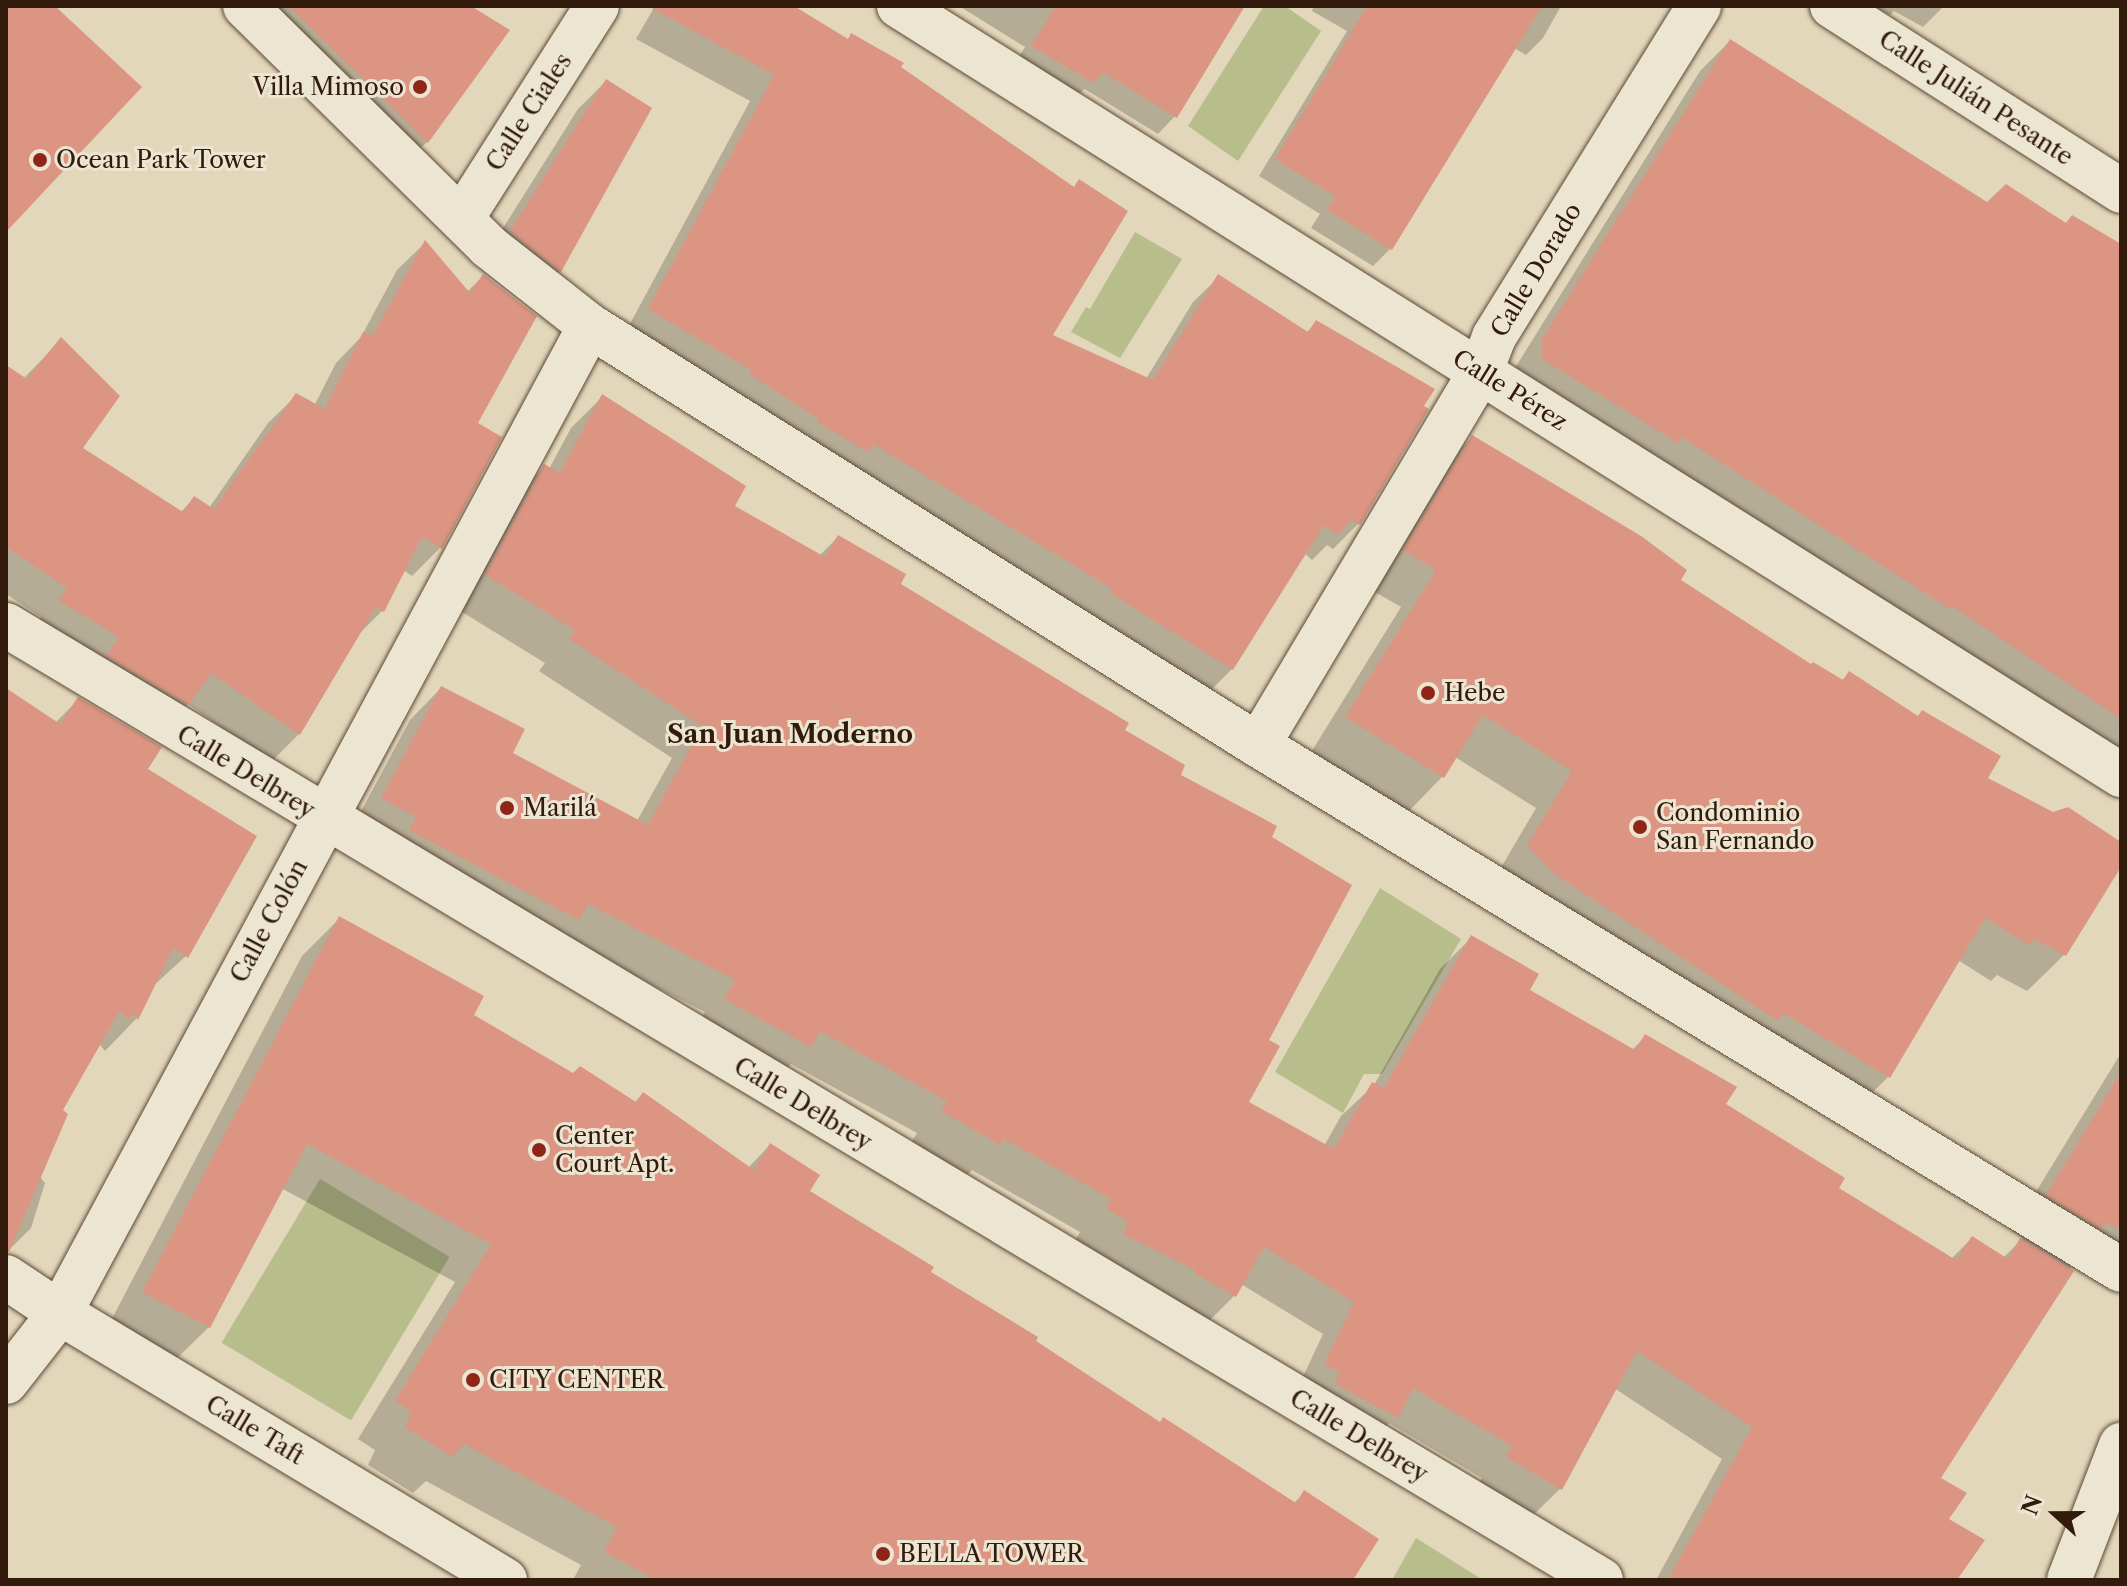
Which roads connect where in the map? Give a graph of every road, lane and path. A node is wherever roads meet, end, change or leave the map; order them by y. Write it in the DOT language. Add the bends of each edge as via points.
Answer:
graph roads {
  1 [pos="245,6"];
  2 [pos="597,6"];
  3 [pos="899,6"];
  4 [pos="1699,6"];
  5 [pos="1832,6"];
  6 [pos="2121,191"];
  7 [pos="462,218"];
  8 [pos="590,326"];
  9 [pos="1481,371"];
  10 [pos="6,625"];
  11 [pos="1258,745"];
  12 [pos="2121,775"];
  13 [pos="324,819"];
  14 [pos="2121,1270"];
  15 [pos="6,1277"];
  16 [pos="60,1313"];
  17 [pos="6,1382"];
  18 [pos="2121,1445"];
  19 [pos="505,1580"];
  20 [pos="1601,1580"];
  21 [pos="2069,1580"];
  1 -- 7 [label="street"];
  2 -- 7 [label="street, Calle Ciales"];
  3 -- 9 [label="street, Calle Pérez"];
  4 -- 9 [label="street, Calle Dorado" via="1494,337"];
  5 -- 6 [label="street, Calle Julián Pesante"];
  7 -- 8 [label="street" via="488,246"];
  8 -- 11 [label="street"];
  8 -- 13 [label="street, Calle Colón"];
  9 -- 11 [label="street, Calle Dorado"];
  9 -- 12 [label="street, Calle Pérez"];
  10 -- 13 [label="street, Calle Delbrey"];
  11 -- 14 [label="street"];
  13 -- 16 [label="street, Calle Colón"];
  13 -- 20 [label="street, Calle Delbrey"];
  15 -- 16 [label="street, Calle Taft"];
  16 -- 17 [label="street, Calle Colón"];
  16 -- 19 [label="street, Calle Taft"];
  18 -- 21 [label="street"];
}
